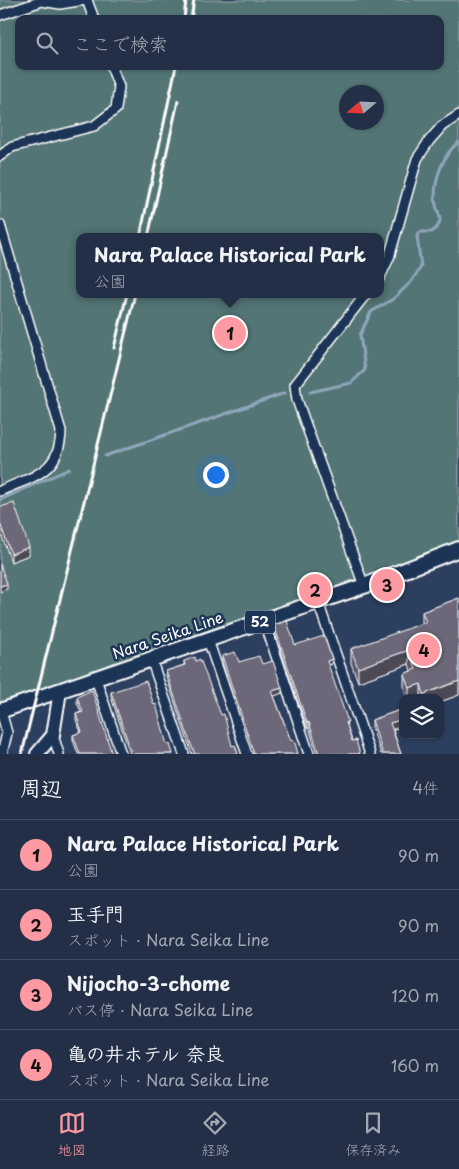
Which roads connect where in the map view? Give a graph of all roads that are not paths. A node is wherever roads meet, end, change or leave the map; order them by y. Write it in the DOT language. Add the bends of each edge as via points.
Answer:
graph roads {
  1 [pos="86,0"];
  2 [pos="0,15"];
  3 [pos="92,15"];
  4 [pos="112,70"];
  5 [pos="459,115"];
  6 [pos="0,156"];
  7 [pos="0,225"];
  8 [pos="384,267"];
  9 [pos="363,298"];
  10 [pos="0,491"];
  11 [pos="459,549"];
  12 [pos="364,586"];
  13 [pos="318,602"];
  14 [pos="264,620"];
  15 [pos="208,640"];
  16 [pos="151,660"];
  17 [pos="96,678"];
  18 [pos="60,691"];
  19 [pos="1,711"];
  20 [pos="53,735"];
  21 [pos="2,754"];
  22 [pos="37,754"];
  23 [pos="59,754"];
  24 [pos="122,754"];
  25 [pos="184,754"];
  26 [pos="247,754"];
  27 [pos="309,754"];
  28 [pos="370,754"];
  1 -- 2 [label="street" via="60,4 42,1"];
  1 -- 3 [label="street"];
  4 -- 6 [label="street" via="118,87 116,109 94,126 12,147"];
  5 -- 8 [label="street" via="442,126 417,159"];
  7 -- 10 [label="street" via="61,431 60,449 53,463"];
  9 -- 12 [label="street" via="295,385 297,400"];
  11 -- 12 [label="main road, Nara Seika Line / 52"];
  12 -- 13 [label="main road, Nara Seika Line / 52"];
  13 -- 14 [label="main road, Nara Seika Line / 52"];
  13 -- 28 [label="street"];
  14 -- 15 [label="main road, Nara Seika Line / 52"];
  14 -- 27 [label="street"];
  15 -- 16 [label="main road, Nara Seika Line / 52"];
  15 -- 26 [label="street"];
  16 -- 17 [label="main road, Nara Seika Line / 52"];
  16 -- 25 [label="street"];
  17 -- 18 [label="main road, Nara Seika Line / 52"];
  17 -- 24 [label="street"];
  18 -- 19 [label="main road, Nara Seika Line / 52"];
  18 -- 20 [label="street"];
  19 -- 21 [label="street" via="7,733"];
  20 -- 22 [label="street"];
  20 -- 23 [label="street"];
}
